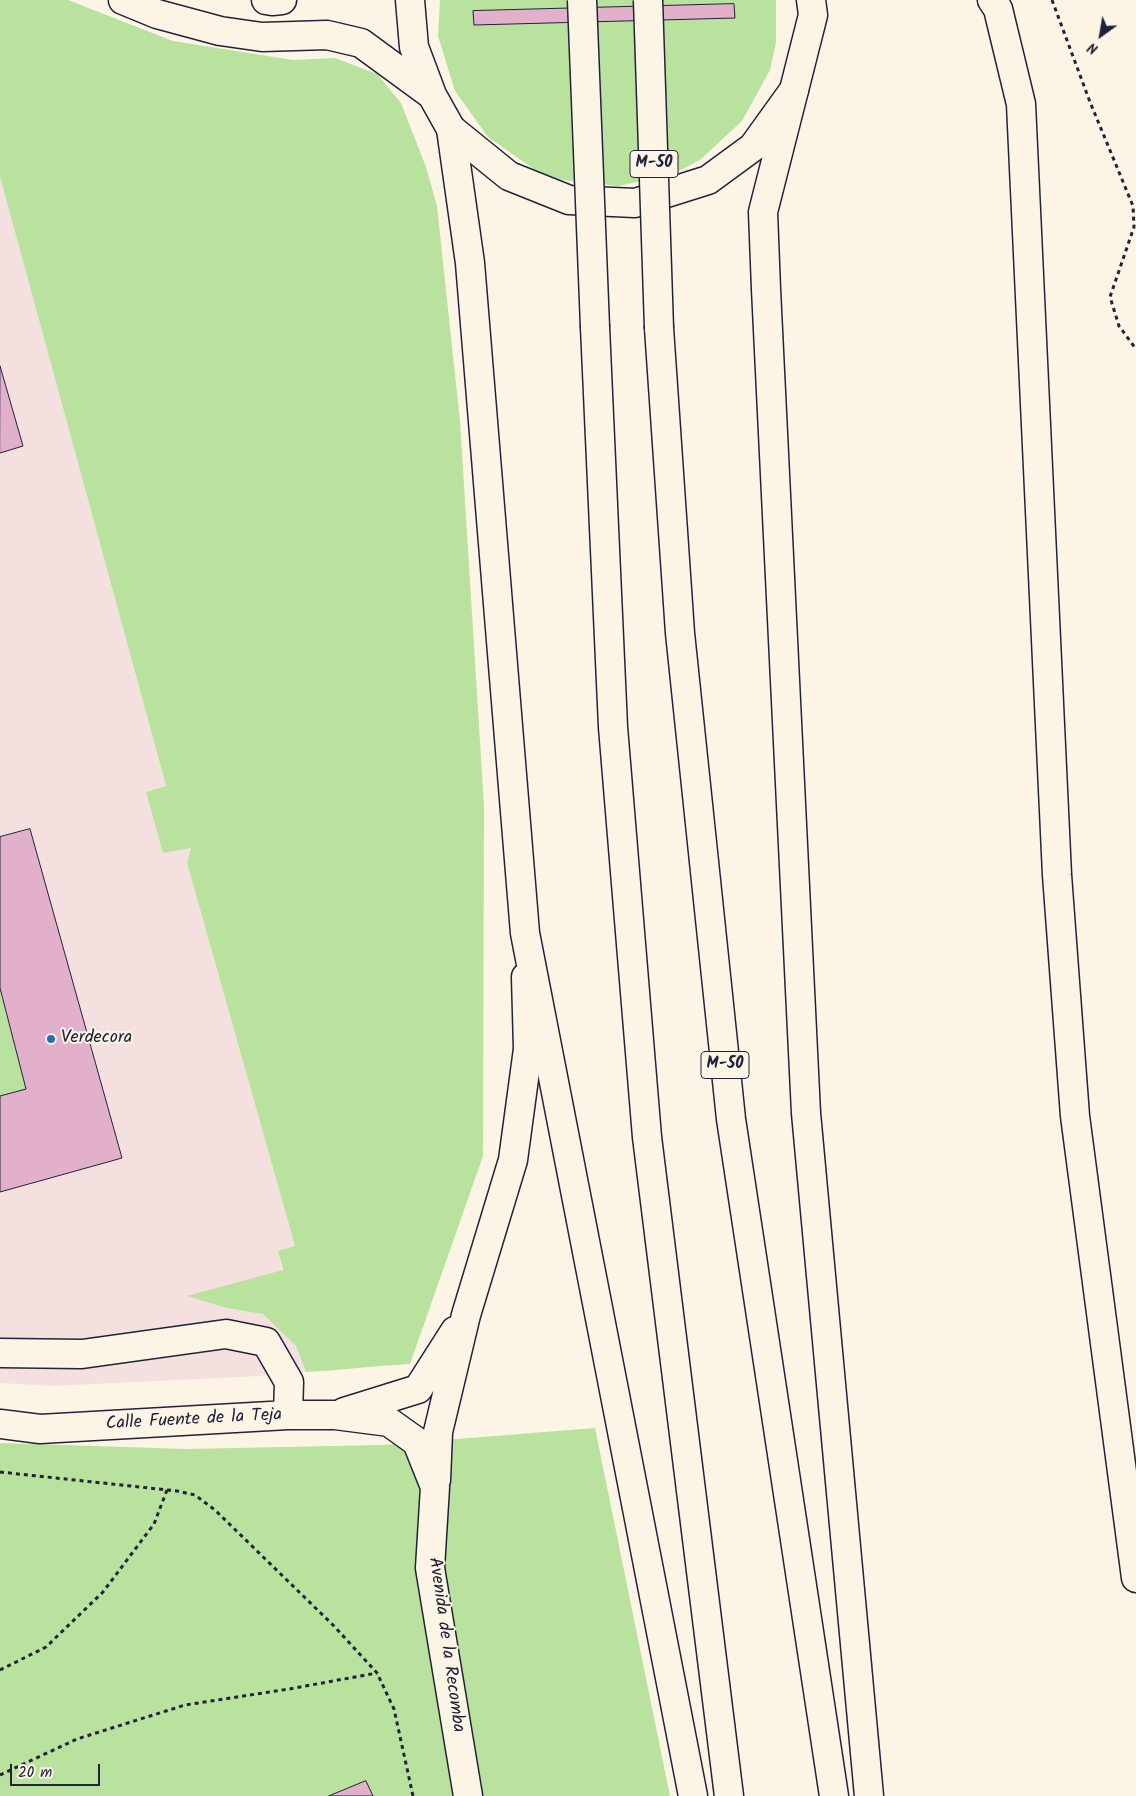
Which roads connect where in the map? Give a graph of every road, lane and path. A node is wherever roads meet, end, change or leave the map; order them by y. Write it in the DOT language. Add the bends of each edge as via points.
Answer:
graph roads {
  1 [pos="123,0"];
  2 [pos="266,0"];
  3 [pos="282,0"];
  4 [pos="410,0"];
  5 [pos="582,0"];
  6 [pos="648,0"];
  7 [pos="811,0"];
  8 [pos="992,0"];
  9 [pos="1052,0"];
  10 [pos="794,90"];
  11 [pos="432,95"];
  12 [pos="451,129"];
  13 [pos="1136,349"];
  14 [pos="525,933"];
  15 [pos="466,1315"];
  16 [pos="0,1353"];
  17 [pos="335,1415"];
  18 [pos="288,1416"];
  19 [pos="389,1422"];
  20 [pos="0,1424"];
  21 [pos="0,1472"];
  22 [pos="435,1487"];
  23 [pos="167,1490"];
  24 [pos="1136,1578"];
  25 [pos="0,1670"];
  26 [pos="377,1672"];
  27 [pos="0,1775"];
  28 [pos="412,1796"];
  29 [pos="468,1796"];
  30 [pos="693,1796"];
  31 [pos="730,1796"];
  32 [pos="834,1796"];
  33 [pos="869,1796"];
  1 -- 11 [label="main road" via="158,14 220,31 262,37 327,35 362,43"];
  2 -- 3 [label="main road"];
  4 -- 11 [label="main road" via="414,47"];
  5 -- 31 [label="main road, bridge" via="613,728 647,1136"];
  6 -- 32 [label="main road, M-50, bridge" via="659,328 680,633 731,1119"];
  7 -- 10 [label="main road" via="813,15"];
  8 -- 24 [label="main road" via="998,9 1020,104 1057,875 1075,1116"];
  9 -- 13 [label="path" via="1133,206 1134,227 1110,296 1119,326"];
  10 -- 12 [label="main road" via="753,147 708,180 634,203 569,200 508,176"];
  10 -- 33 [label="main road" via="763,212 766,289 806,1113"];
  11 -- 12 [label="main road"];
  12 -- 14 [label="main road" via="470,263"];
  14 -- 15 [label="main road" via="528,1049 513,1160"];
  14 -- 30 [label="main road"];
  15 -- 17 [label="main road" via="418,1389"];
  15 -- 22 [label="main road" via="438,1432"];
  16 -- 18 [label="main road" via="82,1354 226,1334 266,1342 289,1382"];
  17 -- 18 [label="main road, Calle Fuente de la Teja"];
  17 -- 19 [label="main road, Calle Fuente de la Teja"];
  18 -- 20 [label="main road, Calle Fuente de la Teja" via="40,1429"];
  19 -- 22 [label="main road, Avenida de la Recomba" via="417,1442"];
  21 -- 23 [label="path"];
  22 -- 29 [label="main road, Avenida de la Recomba" via="430,1568"];
  23 -- 25 [label="path" via="154,1524 103,1592 46,1647"];
  23 -- 26 [label="path" via="195,1495 215,1510"];
  26 -- 27 [label="path" via="185,1705 76,1739"];
  26 -- 28 [label="path" via="394,1709"];
}
